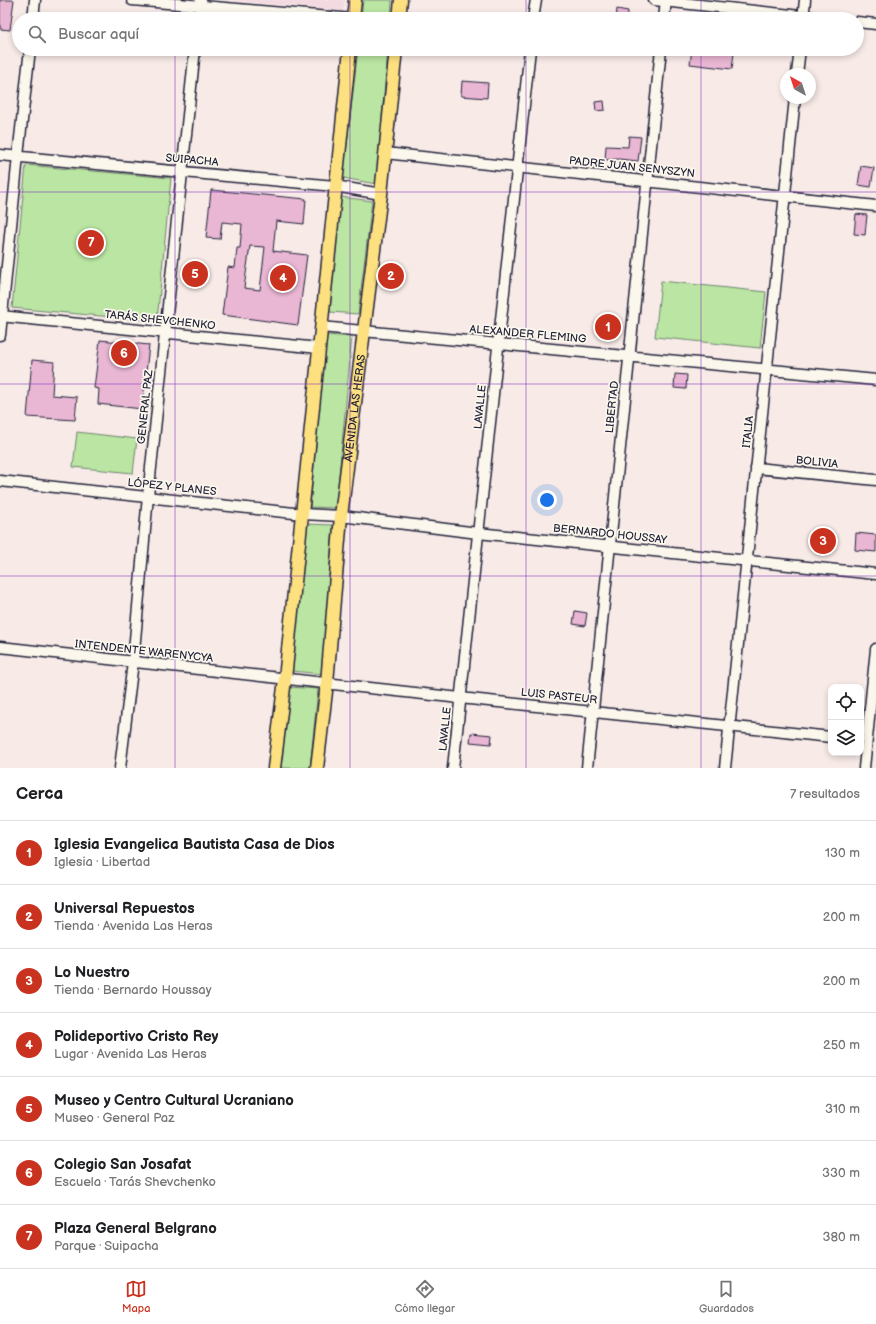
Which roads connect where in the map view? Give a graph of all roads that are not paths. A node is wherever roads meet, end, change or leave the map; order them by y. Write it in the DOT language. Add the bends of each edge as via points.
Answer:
graph roads {
  1 [pos="35,0"];
  2 [pos="132,0"];
  3 [pos="355,0"];
  4 [pos="401,0"];
  5 [pos="536,0"];
  6 [pos="654,0"];
  7 [pos="805,0"];
  8 [pos="666,1"];
  9 [pos="200,2"];
  10 [pos="34,12"];
  11 [pos="199,12"];
  12 [pos="290,12"];
  13 [pos="354,12"];
  14 [pos="400,12"];
  15 [pos="535,12"];
  16 [pos="665,12"];
  17 [pos="755,12"];
  18 [pos="804,12"];
  19 [pos="864,23"];
  20 [pos="876,24"];
  21 [pos="29,56"];
  22 [pos="194,56"];
  23 [pos="349,56"];
  24 [pos="395,56"];
  25 [pos="529,56"];
  26 [pos="660,56"];
  27 [pos="799,56"];
  28 [pos="798,68"];
  29 [pos="794,104"];
  30 [pos="386,153"];
  31 [pos="0,154"];
  32 [pos="18,156"];
  33 [pos="517,167"];
  34 [pos="182,171"];
  35 [pos="648,181"];
  36 [pos="335,186"];
  37 [pos="381,194"];
  38 [pos="784,196"];
  39 [pos="876,206"];
  40 [pos="1,316"];
  41 [pos="322,327"];
  42 [pos="364,331"];
  43 [pos="165,333"];
  44 [pos="0,335"];
  45 [pos="498,343"];
  46 [pos="318,348"];
  47 [pos="630,356"];
  48 [pos="766,369"];
  49 [pos="876,380"];
  50 [pos="756,468"];
  51 [pos="876,480"];
  52 [pos="0,481"];
  53 [pos="148,496"];
  54 [pos="303,514"];
  55 [pos="341,516"];
  56 [pos="478,533"];
  57 [pos="610,546"];
  58 [pos="747,560"];
  59 [pos="876,574"];
  60 [pos="0,647"];
  61 [pos="876,655"];
  62 [pos="133,662"];
  63 [pos="286,679"];
  64 [pos="327,683"];
  65 [pos="460,698"];
  66 [pos="593,711"];
  67 [pos="729,726"];
  68 [pos="828,736"];
  69 [pos="868,740"];
  70 [pos="120,768"];
  71 [pos="274,768"];
  72 [pos="317,768"];
  73 [pos="453,768"];
  74 [pos="587,768"];
  75 [pos="725,768"];
  76 [pos="864,768"];
  1 -- 10 [label="street"];
  2 -- 9 [label="street"];
  3 -- 13 [label="main road"];
  4 -- 14 [label="main road"];
  5 -- 15 [label="street"];
  6 -- 8 [label="street"];
  7 -- 18 [label="street"];
  8 -- 16 [label="street"];
  8 -- 17 [label="street"];
  9 -- 11 [label="street"];
  9 -- 12 [label="street"];
  19 -- 20 [label="street"];
  21 -- 32 [label="street"];
  22 -- 34 [label="street, GENERAL PAZ"];
  23 -- 36 [label="main road"];
  24 -- 30 [label="main road, AVENIDA LAS HERAS"];
  25 -- 33 [label="street, LAVALLE"];
  26 -- 35 [label="street, LIBERTAD"];
  27 -- 28 [label="street"];
  29 -- 38 [label="street, ITALIA"];
  30 -- 33 [label="street, PADRE JUAN SENYSZYN"];
  30 -- 37 [label="main road, AVENIDA LAS HERAS"];
  31 -- 32 [label="street, SUIPACHA"];
  32 -- 34 [label="street, SUIPACHA"];
  32 -- 40 [label="street"];
  33 -- 35 [label="street, PADRE JUAN SENYSZYN"];
  33 -- 45 [label="street, LAVALLE"];
  34 -- 36 [label="street, SUIPACHA"];
  34 -- 43 [label="street, GENERAL PAZ"];
  35 -- 38 [label="street, PADRE JUAN SENYSZYN"];
  35 -- 47 [label="street, LIBERTAD"];
  36 -- 37 [label="street, SUIPACHA"];
  36 -- 41 [label="main road"];
  37 -- 42 [label="main road, AVENIDA LAS HERAS"];
  38 -- 39 [label="street, PADRE JUAN SENYSZYN"];
  38 -- 48 [label="street, ITALIA"];
  40 -- 43 [label="street, TARÁS SHEVCHENKO"];
  40 -- 44 [label="street"];
  41 -- 42 [label="street, ALEXANDER FLEMING"];
  41 -- 46 [label="main road"];
  42 -- 45 [label="street, ALEXANDER FLEMING"];
  42 -- 55 [label="main road, AVENIDA LAS HERAS"];
  43 -- 46 [label="street, TARÁS SHEVCHENKO"];
  43 -- 53 [label="street, GENERAL PAZ"];
  45 -- 47 [label="street, ALEXANDER FLEMING"];
  45 -- 56 [label="street, LAVALLE"];
  46 -- 54 [label="main road"];
  47 -- 48 [label="street, ALEXANDER FLEMING"];
  47 -- 57 [label="street, LIBERTAD"];
  48 -- 49 [label="street, ALEXANDER FLEMING"];
  48 -- 50 [label="street, ITALIA"];
  50 -- 51 [label="street, BOLIVIA"];
  50 -- 58 [label="street, ITALIA"];
  52 -- 53 [label="street, LÓPEZ Y PLANES"];
  53 -- 54 [label="street, LÓPEZ Y PLANES"];
  53 -- 62 [label="street, GENERAL PAZ"];
  54 -- 55 [label="street, LÓPEZ Y PLANES"];
  54 -- 63 [label="main road"];
  55 -- 56 [label="street, BERNARDO HOUSSAY"];
  55 -- 64 [label="main road, AVENIDA LAS HERAS"];
  56 -- 57 [label="street, BERNARDO HOUSSAY"];
  56 -- 65 [label="street, LAVALLE"];
  57 -- 58 [label="street, BERNARDO HOUSSAY"];
  57 -- 66 [label="street, LIBERTAD"];
  58 -- 59 [label="street, BERNARDO HOUSSAY"];
  58 -- 67 [label="street, ITALIA"];
  60 -- 62 [label="street, INTENDENTE WARENYCYA"];
  61 -- 69 [label="street"];
  62 -- 63 [label="street, INTENDENTE WARENYCYA"];
  62 -- 70 [label="street, GENERAL PAZ"];
  63 -- 64 [label="street, LUIS PASTEUR"];
  63 -- 71 [label="main road"];
  64 -- 65 [label="street, LUIS PASTEUR"];
  64 -- 72 [label="main road, AVENIDA LAS HERAS"];
  65 -- 66 [label="street, LUIS PASTEUR"];
  65 -- 73 [label="street, LAVALLE"];
  66 -- 67 [label="street, LUIS PASTEUR"];
  66 -- 74 [label="street, LIBERTAD"];
  67 -- 68 [label="street, LUIS PASTEUR"];
  67 -- 75 [label="street, ITALIA"];
  69 -- 76 [label="street"];
}
